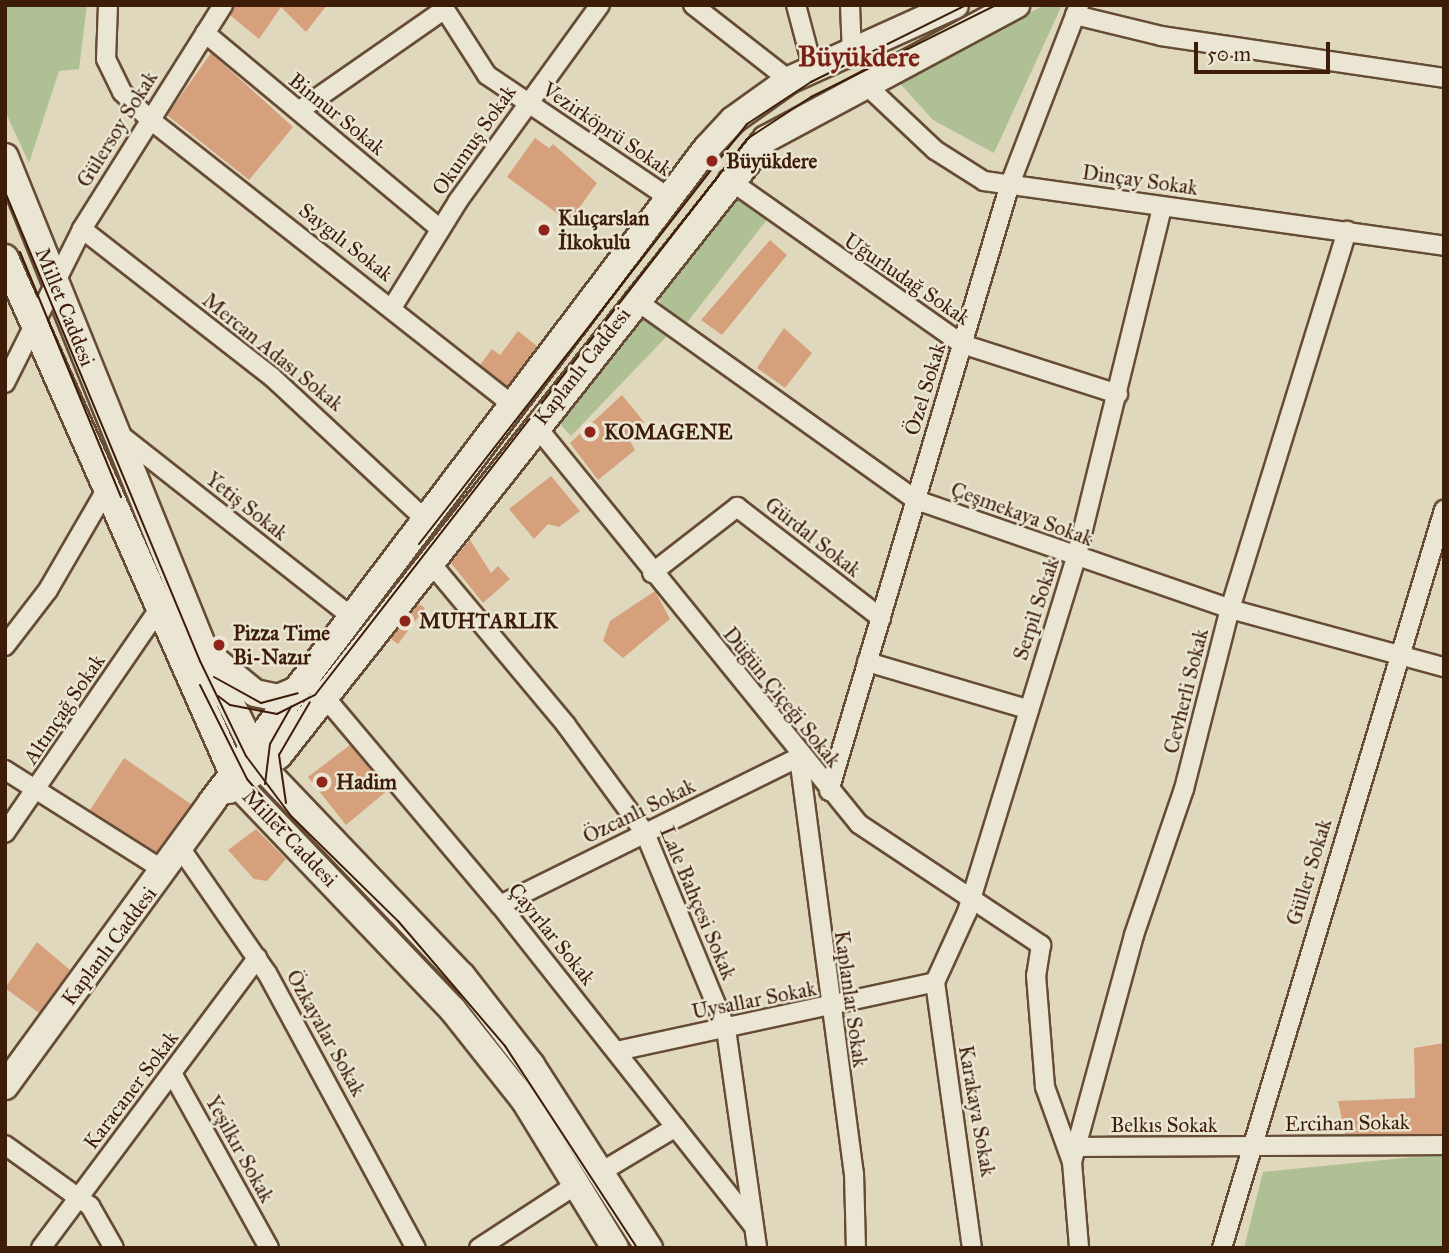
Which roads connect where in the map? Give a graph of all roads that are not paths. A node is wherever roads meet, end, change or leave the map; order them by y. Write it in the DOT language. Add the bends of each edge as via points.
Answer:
graph roads {
  1 [pos="108,5"];
  2 [pos="223,5"];
  3 [pos="600,5"];
  4 [pos="693,5"];
  5 [pos="796,5"];
  6 [pos="850,5"];
  7 [pos="955,5"];
  8 [pos="1016,5"];
  9 [pos="442,8"];
  10 [pos="1077,10"];
  11 [pos="920,14"];
  12 [pos="205,33"];
  13 [pos="852,54"];
  14 [pos="801,75"];
  15 [pos="1444,78"];
  16 [pos="864,83"];
  17 [pos="527,104"];
  18 [pos="300,110"];
  19 [pos="148,118"];
  20 [pos="5,157"];
  21 [pos="729,179"];
  22 [pos="1010,184"];
  23 [pos="668,197"];
  24 [pos="1163,208"];
  25 [pos="82,229"];
  26 [pos="440,229"];
  27 [pos="1346,231"];
  28 [pos="1444,246"];
  29 [pos="5,258"];
  30 [pos="54,281"];
  31 [pos="634,299"];
  32 [pos="393,306"];
  33 [pos="37,330"];
  34 [pos="962,344"];
  35 [pos="5,383"];
  36 [pos="1118,394"];
  37 [pos="513,405"];
  38 [pos="536,426"];
  39 [pos="114,430"];
  40 [pos="106,490"];
  41 [pos="916,500"];
  42 [pos="1444,510"];
  43 [pos="426,521"];
  44 [pos="1076,558"];
  45 [pos="429,561"];
  46 [pos="652,573"];
  47 [pos="159,609"];
  48 [pos="1230,609"];
  49 [pos="352,617"];
  50 [pos="881,618"];
  51 [pos="5,646"];
  52 [pos="205,652"];
  53 [pos="1399,652"];
  54 [pos="867,662"];
  55 [pos="1444,667"];
  56 [pos="302,683"];
  57 [pos="326,697"];
  58 [pos="1027,709"];
  59 [pos="799,757"];
  60 [pos="257,759"];
  61 [pos="5,770"];
  62 [pos="235,779"];
  63 [pos="36,790"];
  64 [pos="829,791"];
  65 [pos="5,833"];
  66 [pos="645,833"];
  67 [pos="181,849"];
  68 [pos="165,871"];
  69 [pos="971,900"];
  70 [pos="500,905"];
  71 [pos="257,958"];
  72 [pos="935,982"];
  73 [pos="827,1009"];
  74 [pos="726,1029"];
  75 [pos="617,1051"];
  76 [pos="172,1073"];
  77 [pos="5,1086"];
  78 [pos="676,1128"];
  79 [pos="5,1145"];
  80 [pos="1444,1145"];
  81 [pos="1251,1147"];
  82 [pos="1074,1155"];
  83 [pos="601,1171"];
  84 [pos="577,1184"];
  85 [pos="79,1198"];
  86 [pos="754,1227"];
  87 [pos="41,1248"];
  88 [pos="114,1248"];
  89 [pos="269,1248"];
  90 [pos="415,1248"];
  91 [pos="479,1248"];
  92 [pos="615,1248"];
  93 [pos="649,1248"];
  94 [pos="757,1248"];
  95 [pos="856,1248"];
  96 [pos="972,1248"];
  97 [pos="1079,1248"];
  98 [pos="1222,1248"];
  1 -- 19 [label="street, Saygılı Sokak" via="106,59 122,92"];
  2 -- 12 [label="street, Gülersoy Sokak"];
  3 -- 17 [label="street, Okumuş Sokak"];
  4 -- 14 [label="street"];
  5 -- 14 [label="street"];
  6 -- 13 [label="street"];
  7 -- 11 [label="main road, Kaplanlı Caddesi"];
  8 -- 16 [label="main road, Kaplanlı Caddesi"];
  9 -- 17 [label="street, Vezirköprü Sokak" via="473,60"];
  9 -- 18 [label="street"];
  10 -- 15 [label="street" via="1161,36"];
  10 -- 22 [label="street, Özel Sokak"];
  11 -- 13 [label="main road, Kaplanlı Caddesi"];
  12 -- 18 [label="street, Binnur Sokak"];
  12 -- 19 [label="street, Gülersoy Sokak"];
  13 -- 14 [label="main road, Kaplanlı Caddesi"];
  14 -- 23 [label="main road, Kaplanlı Caddesi" via="733,120"];
  16 -- 21 [label="main road, Kaplanlı Caddesi" via="766,139"];
  16 -- 22 [label="street, Dinçay Sokak" via="936,150 984,181"];
  17 -- 23 [label="street, Vezirköprü Sokak"];
  17 -- 26 [label="street, Okumuş Sokak"];
  18 -- 26 [label="street, Binnur Sokak"];
  19 -- 25 [label="street, Gülersoy Sokak"];
  19 -- 32 [label="street, Saygılı Sokak"];
  20 -- 30 [label="main road, Millet Caddesi"];
  21 -- 31 [label="main road, Kaplanlı Caddesi"];
  21 -- 34 [label="street, Uğurludağ Sokak"];
  22 -- 24 [label="street, Dinçay Sokak"];
  22 -- 34 [label="street, Özel Sokak"];
  23 -- 37 [label="main road, Kaplanlı Caddesi"];
  24 -- 27 [label="street, Dinçay Sokak"];
  24 -- 36 [label="street, Serpil Sokak"];
  25 -- 30 [label="street, Gülersoy Sokak"];
  25 -- 43 [label="street, Mercan Adası Sokak" via="272,377"];
  26 -- 32 [label="street, Okumuş Sokak"];
  27 -- 28 [label="street, Dinçay Sokak"];
  27 -- 48 [label="street, Cevherli Sokak"];
  29 -- 33 [label="main road, Millet Caddesi"];
  30 -- 33 [label="street, Gülersoy Sokak"];
  30 -- 39 [label="main road, Millet Caddesi"];
  31 -- 38 [label="main road, Kaplanlı Caddesi"];
  31 -- 41 [label="street, Çeşmekaya Sokak"];
  32 -- 37 [label="street, Saygılı Sokak"];
  33 -- 35 [label="street, Gülersoy Sokak"];
  33 -- 40 [label="main road, Millet Caddesi"];
  34 -- 36 [label="street, Uğurludağ Sokak"];
  34 -- 41 [label="street, Özel Sokak"];
  36 -- 44 [label="street, Serpil Sokak"];
  37 -- 43 [label="main road, Kaplanlı Caddesi"];
  38 -- 45 [label="main road, Kaplanlı Caddesi"];
  38 -- 46 [label="street, Düğün Çiçeği Sokak"];
  39 -- 49 [label="street, Yetiş Sokak"];
  39 -- 52 [label="main road, Millet Caddesi"];
  40 -- 47 [label="main road, Millet Caddesi"];
  40 -- 51 [label="street" via="48,590"];
  41 -- 44 [label="street, Çeşmekaya Sokak"];
  41 -- 50 [label="street, Özel Sokak"];
  42 -- 53 [label="street, Güller Sokak"];
  43 -- 49 [label="main road, Kaplanlı Caddesi"];
  44 -- 48 [label="street, Çeşmekaya Sokak"];
  44 -- 58 [label="street, Serpil Sokak"];
  45 -- 57 [label="main road, Kaplanlı Caddesi"];
  45 -- 66 [label="street, Lale Bahçesi Sokak" via="566,725"];
  46 -- 50 [label="street, Gürdal Sokak" via="737,507"];
  46 -- 59 [label="street, Düğün Çiçeği Sokak"];
  47 -- 62 [label="main road, Millet Caddesi"];
  47 -- 63 [label="street, Altınçağ Sokak"];
  48 -- 53 [label="street, Çeşmekaya Sokak"];
  48 -- 82 [label="street, Cevherli Sokak" via="1184,789 1134,935"];
  49 -- 56 [label="main road, Kaplanlı Caddesi"];
  50 -- 54 [label="street, Özel Sokak"];
  52 -- 56 [label="main road, Millet Caddesi" via="255,693 278,698"];
  52 -- 60 [label="main road, Millet Caddesi"];
  53 -- 55 [label="street, Çeşmekaya Sokak"];
  53 -- 81 [label="street, Güller Sokak"];
  54 -- 58 [label="street"];
  54 -- 64 [label="street, Özel Sokak"];
  56 -- 57 [label="street, Çayırlar Sokak"];
  56 -- 60 [label="main road, Kaplanlı Caddesi"];
  57 -- 60 [label="main road, Kaplanlı Caddesi"];
  57 -- 70 [label="street, Çayırlar Sokak"];
  58 -- 69 [label="street, Serpil Sokak"];
  59 -- 64 [label="street, Düğün Çiçeği Sokak"];
  59 -- 66 [label="street, Özcanlı Sokak"];
  59 -- 73 [label="street, Kaplanlar Sokak"];
  60 -- 62 [label="main road, Kaplanlı Caddesi"];
  60 -- 83 [label="main road, Millet Caddesi" via="462,976 531,1065"];
  61 -- 63 [label="street"];
  62 -- 67 [label="main road, Kaplanlı Caddesi" via="211,803"];
  62 -- 84 [label="main road, Millet Caddesi" via="453,1010 525,1101"];
  63 -- 65 [label="street, Altınçağ Sokak"];
  63 -- 68 [label="street"];
  64 -- 69 [label="street, Düğün Çiçeği Sokak" via="859,824"];
  66 -- 70 [label="street, Özcanlı Sokak"];
  66 -- 74 [label="street, Lale Bahçesi Sokak"];
  67 -- 68 [label="main road, Kaplanlı Caddesi"];
  67 -- 71 [label="street, Özkayalar Sokak"];
  68 -- 77 [label="main road, Kaplanlı Caddesi"];
  69 -- 72 [label="street"];
  69 -- 82 [label="street, Düğün Çiçeği Sokak" via="1041,945 1036,975 1045,1087"];
  70 -- 75 [label="street, Çayırlar Sokak"];
  71 -- 76 [label="street, Karacaner Sokak"];
  71 -- 90 [label="street, Özkayalar Sokak"];
  72 -- 73 [label="street, Uysallar Sokak"];
  72 -- 96 [label="street, Karakaya Sokak"];
  73 -- 74 [label="street, Uysallar Sokak"];
  73 -- 95 [label="street, Kaplanlar Sokak" via="854,1173"];
  74 -- 75 [label="street, Uysallar Sokak"];
  74 -- 86 [label="street, Lale Bahçesi Sokak"];
  75 -- 78 [label="street, Çayırlar Sokak"];
  76 -- 85 [label="street, Karacaner Sokak"];
  76 -- 89 [label="street, Yeşilkır Sokak"];
  78 -- 83 [label="street"];
  78 -- 86 [label="street, Çayırlar Sokak"];
  79 -- 85 [label="street"];
  80 -- 81 [label="street, Ercihan Sokak"];
  81 -- 82 [label="street, Belkıs Sokak"];
  81 -- 98 [label="street, Güller Sokak"];
  82 -- 97 [label="street"];
  83 -- 93 [label="main road, Millet Caddesi"];
  84 -- 91 [label="street"];
  84 -- 92 [label="main road, Millet Caddesi"];
  85 -- 87 [label="street, Karacaner Sokak"];
  85 -- 88 [label="street"];
  86 -- 94 [label="street, Lale Bahçesi Sokak"];
}
